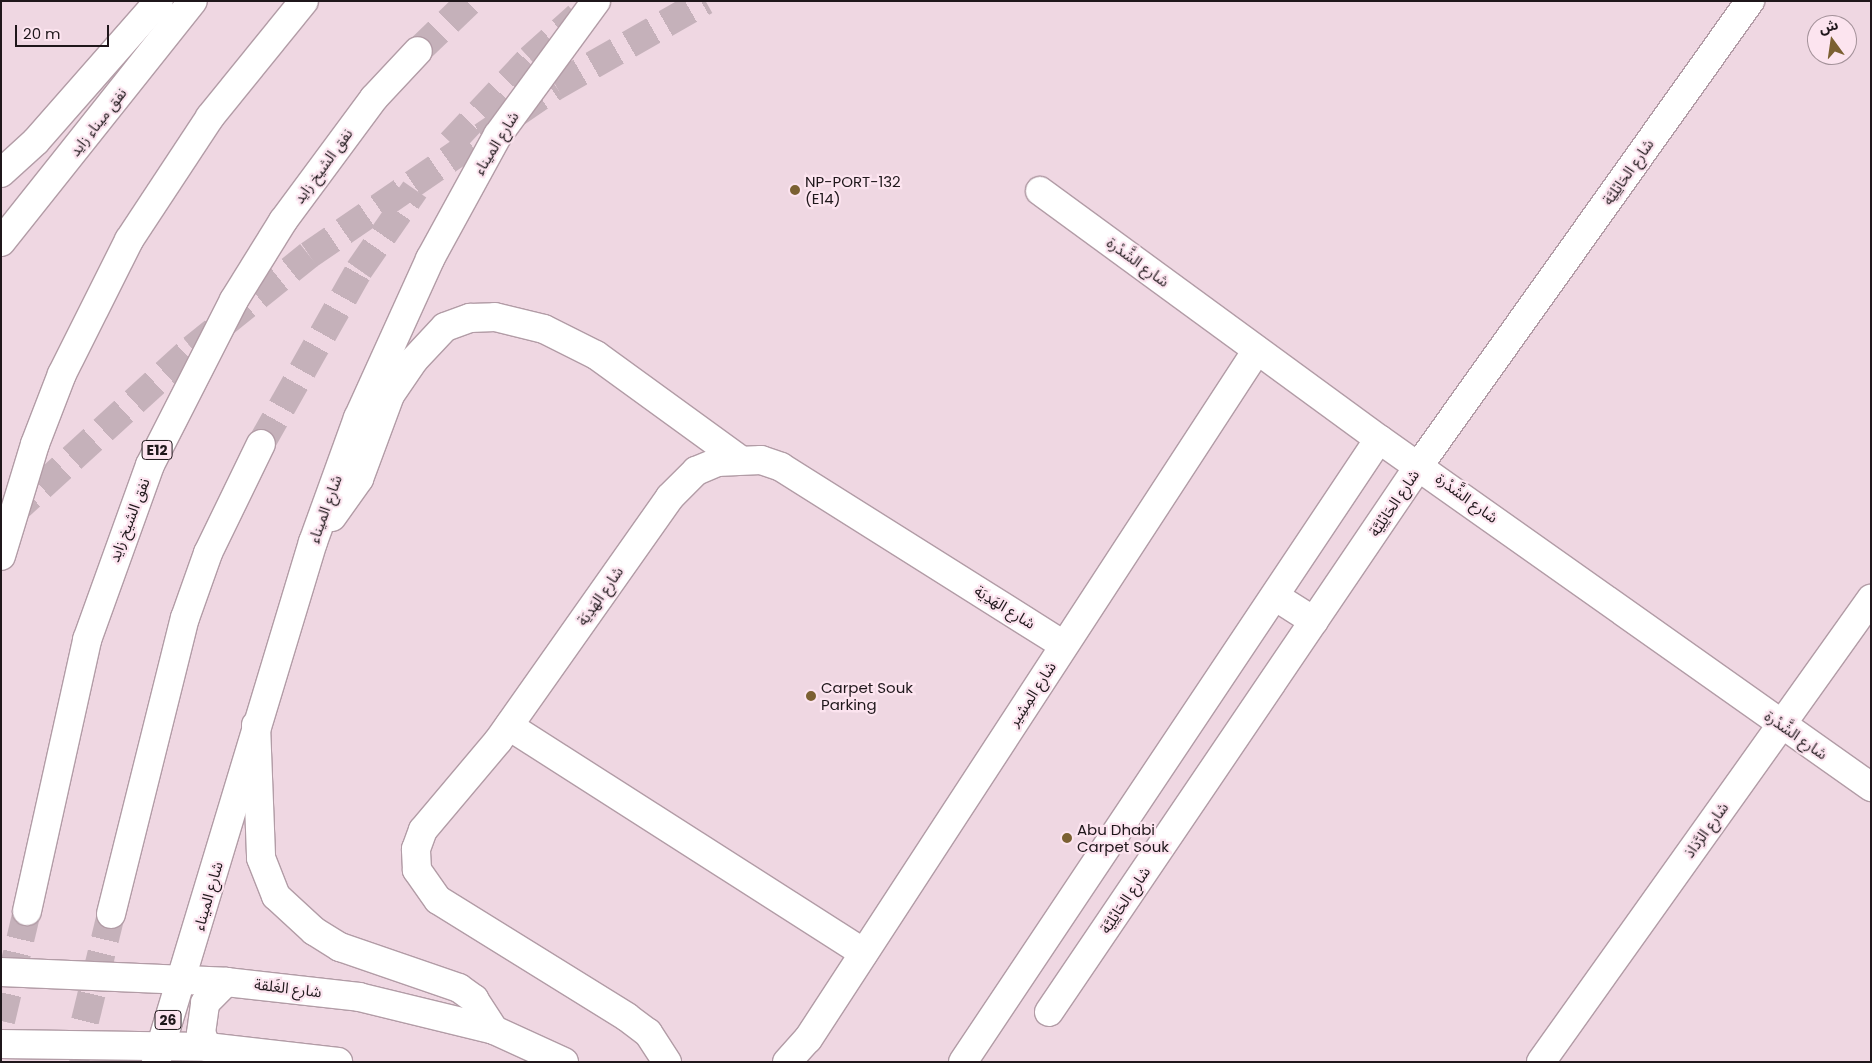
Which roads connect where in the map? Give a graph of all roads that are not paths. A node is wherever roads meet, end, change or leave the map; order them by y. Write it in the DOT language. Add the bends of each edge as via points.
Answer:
graph roads {
  1 [pos="159,1"];
  2 [pos="193,1"];
  3 [pos="304,1"];
  4 [pos="596,1"];
  5 [pos="1750,1"];
  6 [pos="418,51"];
  7 [pos="1,173"];
  8 [pos="1040,191"];
  9 [pos="1,242"];
  10 [pos="1257,350"];
  11 [pos="1379,439"];
  12 [pos="261,444"];
  13 [pos="738,459"];
  14 [pos="1420,464"];
  15 [pos="313,542"];
  16 [pos="1,556"];
  17 [pos="1276,597"];
  18 [pos="1871,599"];
  19 [pos="1314,621"];
  20 [pos="1064,645"];
  21 [pos="256,725"];
  22 [pos="1781,725"];
  23 [pos="509,726"];
  24 [pos="1871,787"];
  25 [pos="27,911"];
  26 [pos="111,914"];
  27 [pos="864,953"];
  28 [pos="1,972"];
  29 [pos="181,979"];
  30 [pos="226,982"];
  31 [pos="1049,1012"];
  32 [pos="494,1030"];
  33 [pos="1,1044"];
  34 [pos="207,1047"];
  35 [pos="804,1050"];
  36 [pos="158,1054"];
  37 [pos="324,1060"];
  38 [pos="564,1062"];
  39 [pos="667,1062"];
  40 [pos="787,1062"];
  41 [pos="963,1062"];
  42 [pos="1541,1062"];
  1 -- 7 [label="main road" via="36,141"];
  2 -- 9 [label="main road, نفق ميناء زايد"];
  3 -- 16 [label="main road" via="210,117 120,256 62,374 34,444"];
  4 -- 15 [label="main road, شارع الميناء / 26" via="498,135 430,259 358,418"];
  5 -- 14 [label="main road, شارع الحَايْلِيَّة"];
  6 -- 25 [label="main road, نفق الشيخ زايد / E12" via="374,98 283,221 194,373 150,465 87,640"];
  8 -- 10 [label="main road, شارع الشَّدْرة"];
  10 -- 11 [label="main road, شارع الشَّدْرة"];
  10 -- 20 [label="main road, شارع المِشِير"];
  11 -- 14 [label="main road, شارع الشَّدْرة"];
  11 -- 17 [label="main road"];
  12 -- 26 [label="main road" via="208,553 185,618"];
  13 -- 15 [label="main road" via="596,354 544,329 495,318 470,318 446,327 414,360 390,395 359,479"];
  13 -- 20 [label="main road, شارع الهَدِيَة" via="781,467"];
  13 -- 23 [label="main road, شارع الهَدِيَة" via="696,471 670,497"];
  14 -- 19 [label="main road, شارع الحَايْلِيَّة"];
  14 -- 22 [label="main road, شارع الشَّدْرة"];
  15 -- 21 [label="main road, شارع الميناء / 26"];
  17 -- 19 [label="main road"];
  17 -- 41 [label="main road"];
  18 -- 22 [label="main road, شارع الرَّذاذ"];
  19 -- 31 [label="main road, شارع الحَايْلِيَّة"];
  20 -- 27 [label="main road, شارع المِشِير"];
  21 -- 29 [label="main road, شارع الميناء / 26" via="201,923"];
  21 -- 32 [label="main road" via="261,858 276,896 308,926 340,947 459,988 474,999"];
  22 -- 24 [label="main road, شارع الشَّدْرة"];
  22 -- 42 [label="main road, شارع الرَّذاذ"];
  23 -- 27 [label="main road"];
  23 -- 39 [label="main road, شارع الهَدِيَة" via="423,830 416,849 417,870 438,900 648,1033"];
  27 -- 35 [label="main road, شارع المِشِير"];
  28 -- 29 [label="main road, شارع الغَلقة"];
  29 -- 30 [label="main road, شارع الغَلقة"];
  29 -- 36 [label="main road, شارع الميناء / 26"];
  30 -- 32 [label="main road, شارع الغَلقة" via="359,997"];
  30 -- 34 [label="main road" via="205,1003 201,1025"];
  32 -- 38 [label="main road, شارع الغَلقة"];
  33 -- 36 [label="main road"];
  34 -- 36 [label="main road"];
  34 -- 37 [label="main road"];
  35 -- 40 [label="main road, شارع المِشِير"];
}
